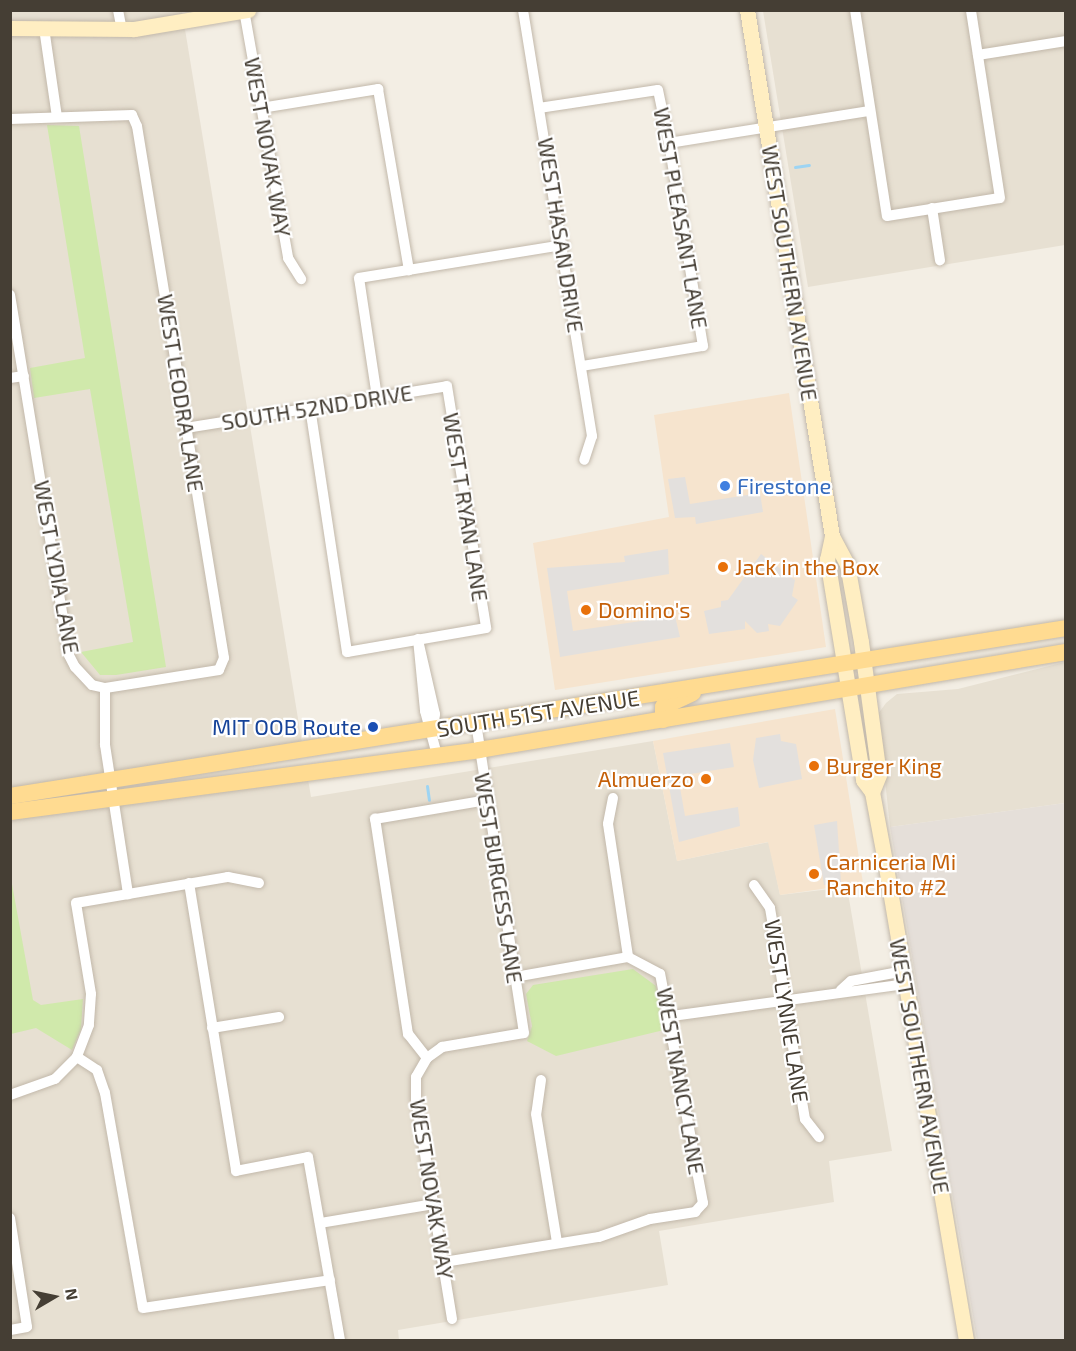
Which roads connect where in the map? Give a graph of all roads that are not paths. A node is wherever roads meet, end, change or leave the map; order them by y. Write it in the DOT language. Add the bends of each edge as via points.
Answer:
graph roads {
  1 [pos="118,10"];
  2 [pos="523,10"];
  3 [pos="747,10"];
  4 [pos="855,10"];
  5 [pos="971,10"];
  6 [pos="245,11"];
  7 [pos="10,28"];
  8 [pos="44,28"];
  9 [pos="122,30"];
  10 [pos="1065,40"];
  11 [pos="978,55"];
  12 [pos="261,108"];
  13 [pos="539,108"];
  14 [pos="869,111"];
  15 [pos="57,117"];
  16 [pos="10,119"];
  17 [pos="766,127"];
  18 [pos="669,143"];
  19 [pos="932,208"];
  20 [pos="563,245"];
  21 [pos="940,260"];
  22 [pos="409,270"];
  23 [pos="301,279"];
  24 [pos="10,296"];
  25 [pos="582,366"];
  26 [pos="24,376"];
  27 [pos="10,378"];
  28 [pos="447,386"];
  29 [pos="377,398"];
  30 [pos="310,408"];
  31 [pos="186,428"];
  32 [pos="584,460"];
  33 [pos="832,536"];
  34 [pos="1065,628"];
  35 [pos="418,639"];
  36 [pos="1065,652"];
  37 [pos="862,662"];
  38 [pos="844,664"];
  39 [pos="707,685"];
  40 [pos="105,688"];
  41 [pos="857,689"];
  42 [pos="663,720"];
  43 [pos="476,723"];
  44 [pos="433,729"];
  45 [pos="479,750"];
  46 [pos="437,755"];
  47 [pos="111,788"];
  48 [pos="10,796"];
  49 [pos="613,798"];
  50 [pos="487,800"];
  51 [pos="10,812"];
  52 [pos="189,883"];
  53 [pos="259,883"];
  54 [pos="754,885"];
  55 [pos="128,894"];
  56 [pos="628,957"];
  57 [pos="515,977"];
  58 [pos="905,978"];
  59 [pos="785,998"];
  60 [pos="672,1016"];
  61 [pos="279,1017"];
  62 [pos="212,1028"];
  63 [pos="77,1057"];
  64 [pos="427,1058"];
  65 [pos="542,1080"];
  66 [pos="10,1095"];
  67 [pos="819,1137"];
  68 [pos="434,1204"];
  69 [pos="10,1218"];
  70 [pos="320,1223"];
  71 [pos="557,1242"];
  72 [pos="444,1262"];
  73 [pos="330,1280"];
  74 [pos="452,1319"];
  75 [pos="10,1330"];
  76 [pos="340,1341"];
  77 [pos="966,1341"];
  1 -- 9 [label="street"];
  2 -- 13 [label="street, WEST HASAN DRIVE"];
  3 -- 17 [label="main road, WEST SOUTHERN AVENUE"];
  4 -- 14 [label="street"];
  5 -- 11 [label="street"];
  6 -- 9 [label="main road"];
  6 -- 12 [label="street, WEST NOVAK WAY"];
  7 -- 8 [label="main road"];
  8 -- 9 [label="main road"];
  8 -- 15 [label="street"];
  10 -- 11 [label="street"];
  11 -- 19 [label="street" via="1000,198"];
  12 -- 22 [label="street" via="378,89"];
  12 -- 23 [label="street, WEST NOVAK WAY" via="288,258"];
  13 -- 18 [label="street, WEST PLEASANT LANE" via="658,90"];
  13 -- 20 [label="street, WEST HASAN DRIVE"];
  14 -- 17 [label="street"];
  14 -- 19 [label="street" via="886,216"];
  15 -- 16 [label="street"];
  15 -- 31 [label="street, WEST LEODRA LANE" via="132,115"];
  17 -- 18 [label="street"];
  17 -- 33 [label="main road, WEST SOUTHERN AVENUE"];
  18 -- 25 [label="street, WEST PLEASANT LANE" via="703,346"];
  19 -- 21 [label="street"];
  20 -- 22 [label="street"];
  20 -- 25 [label="street, WEST HASAN DRIVE"];
  22 -- 29 [label="street" via="359,278"];
  24 -- 26 [label="street, WEST LYDIA LANE"];
  25 -- 32 [label="street, WEST HASAN DRIVE" via="592,435"];
  26 -- 27 [label="street"];
  26 -- 40 [label="street, WEST LYDIA LANE" via="69,655 82,677"];
  28 -- 29 [label="street, SOUTH 52ND DRIVE"];
  28 -- 35 [label="street, WEST T RYAN LANE" via="486,628"];
  29 -- 30 [label="street, SOUTH 52ND DRIVE"];
  30 -- 31 [label="street, SOUTH 52ND DRIVE"];
  30 -- 35 [label="street" via="347,652"];
  31 -- 40 [label="street, WEST LEODRA LANE" via="224,658 219,670"];
  33 -- 37 [label="main road, WEST SOUTHERN AVENUE" via="847,564"];
  33 -- 38 [label="main road, WEST SOUTHERN AVENUE" via="827,559"];
  34 -- 37 [label="main road, SOUTH 51ST AVENUE"];
  35 -- 44 [label="street" via="425,711"];
  36 -- 41 [label="main road, SOUTH 51ST AVENUE"];
  37 -- 38 [label="main road, SOUTH 51ST AVENUE"];
  37 -- 41 [label="main road, WEST SOUTHERN AVENUE"];
  38 -- 39 [label="main road, SOUTH 51ST AVENUE"];
  38 -- 41 [label="main road, WEST SOUTHERN AVENUE"];
  39 -- 42 [label="main road" via="663,707"];
  39 -- 43 [label="main road, SOUTH 51ST AVENUE"];
  40 -- 47 [label="street"];
  41 -- 42 [label="main road, SOUTH 51ST AVENUE"];
  41 -- 58 [label="main road, WEST SOUTHERN AVENUE" via="879,775 872,792"];
  42 -- 45 [label="main road, SOUTH 51ST AVENUE"];
  43 -- 44 [label="main road, SOUTH 51ST AVENUE"];
  43 -- 45 [label="street, WEST BURGESS LANE"];
  44 -- 46 [label="street"];
  44 -- 47 [label="main road, SOUTH 51ST AVENUE"];
  45 -- 46 [label="main road, SOUTH 51ST AVENUE"];
  45 -- 50 [label="street, WEST BURGESS LANE"];
  46 -- 47 [label="main road, SOUTH 51ST AVENUE"];
  47 -- 48 [label="main road, SOUTH 51ST AVENUE"];
  47 -- 51 [label="main road, SOUTH 51ST AVENUE"];
  47 -- 55 [label="street"];
  49 -- 56 [label="street" via="608,824"];
  50 -- 57 [label="street, WEST BURGESS LANE"];
  50 -- 64 [label="street" via="375,819 408,1034"];
  52 -- 53 [label="street" via="228,876"];
  52 -- 55 [label="street"];
  52 -- 62 [label="street"];
  54 -- 59 [label="street, WEST LYNNE LANE" via="770,908"];
  55 -- 63 [label="street" via="76,903 91,994 89,1025"];
  56 -- 57 [label="street"];
  56 -- 60 [label="street, WEST NANCY LANE" via="645,962 663,979"];
  57 -- 64 [label="street, WEST BURGESS LANE" via="524,1034 442,1047"];
  58 -- 59 [label="street" via="852,994 841,990"];
  58 -- 77 [label="main road, WEST SOUTHERN AVENUE"];
  59 -- 60 [label="street"];
  59 -- 67 [label="street, WEST LYNNE LANE" via="805,1119"];
  60 -- 71 [label="street, WEST NANCY LANE" via="701,1208 599,1237"];
  61 -- 62 [label="street"];
  62 -- 70 [label="street" via="236,1171 308,1157"];
  63 -- 66 [label="street" via="54,1079"];
  63 -- 73 [label="street" via="97,1070 105,1093 143,1308"];
  64 -- 68 [label="street, WEST NOVAK WAY" via="416,1077 416,1100"];
  65 -- 71 [label="street" via="536,1114"];
  68 -- 70 [label="street"];
  68 -- 72 [label="street, WEST NOVAK WAY"];
  69 -- 75 [label="street" via="27,1327"];
  70 -- 73 [label="street"];
  71 -- 72 [label="street"];
  72 -- 74 [label="street, WEST NOVAK WAY"];
  73 -- 76 [label="street"];
}
